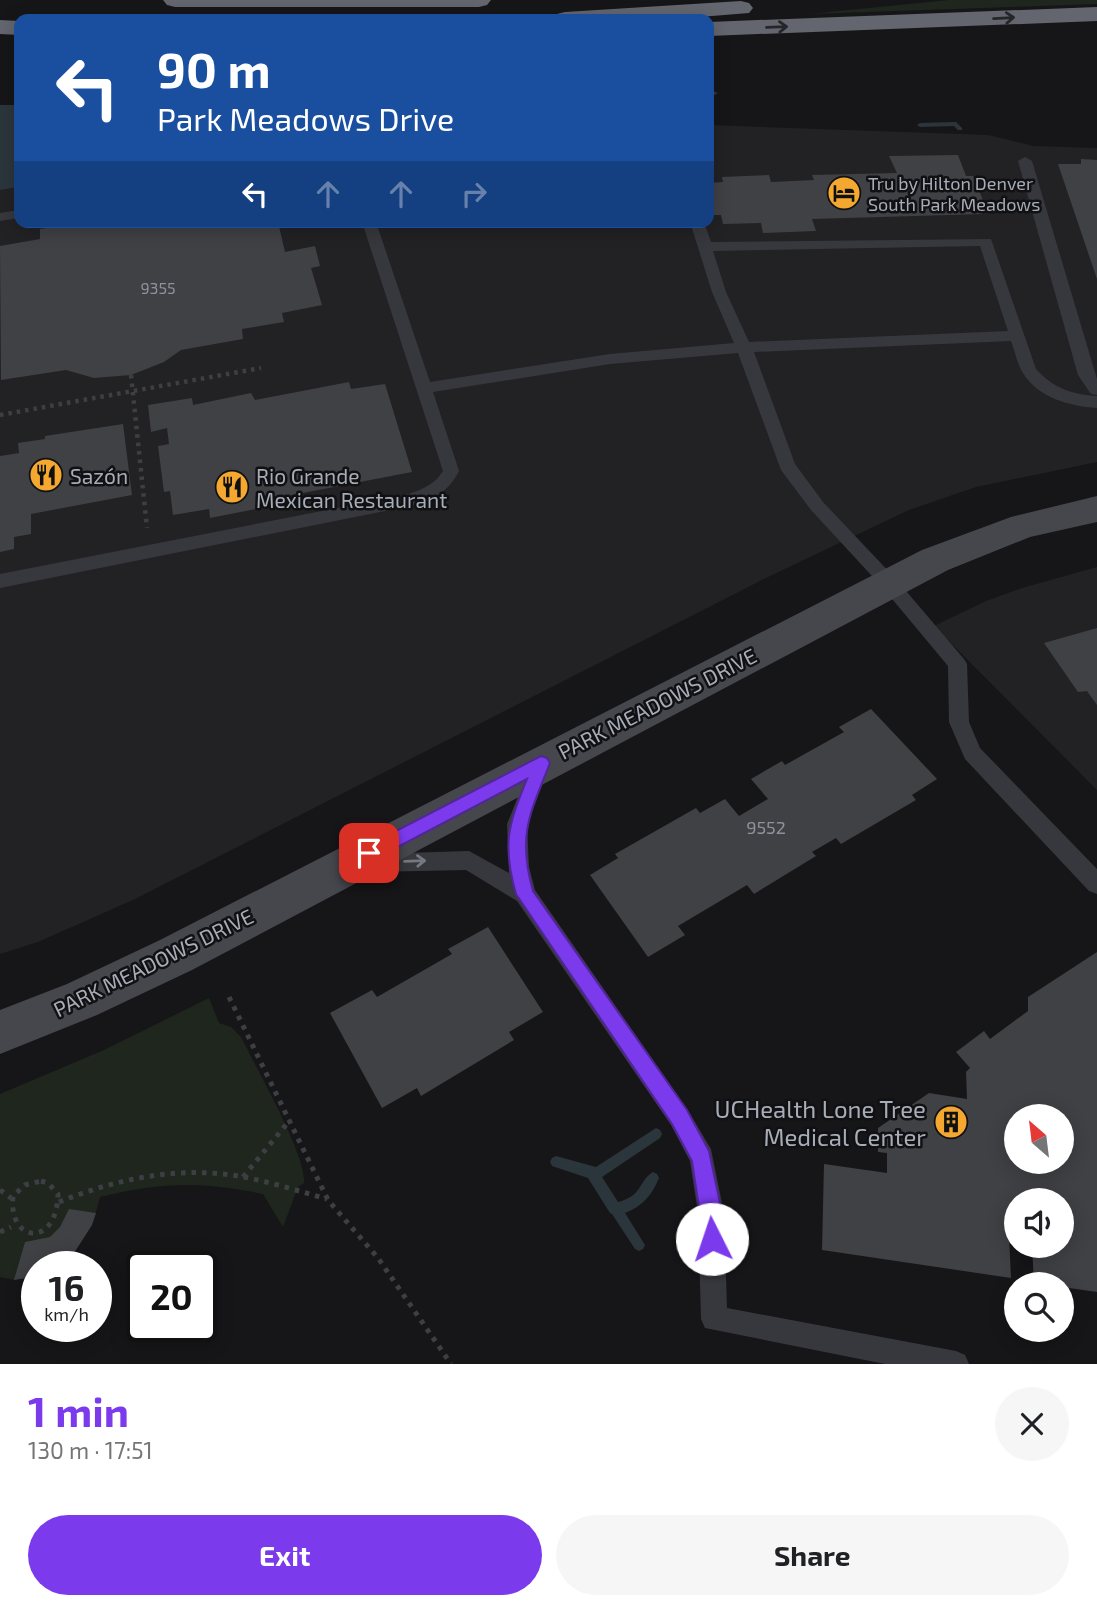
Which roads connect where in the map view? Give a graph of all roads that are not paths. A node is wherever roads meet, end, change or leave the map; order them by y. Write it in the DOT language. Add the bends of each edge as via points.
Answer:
graph roads {
  1 [pos="175,0"];
  2 [pos="479,0"];
  3 [pos="806,2"];
  4 [pos="636,14"];
  5 [pos="1097,14"];
  6 [pos="714,29"];
  7 [pos="1025,161"];
  8 [pos="371,228"];
  9 [pos="699,228"];
  10 [pos="705,247"];
  11 [pos="1016,336"];
  12 [pos="744,347"];
  13 [pos="425,388"];
  14 [pos="1097,390"];
  15 [pos="1097,402"];
  16 [pos="1097,509"];
  17 [pos="0,581"];
  18 [pos="889,583"];
  19 [pos="541,763"];
  20 [pos="347,865"];
  21 [pos="1097,884"];
  22 [pos="525,894"];
  23 [pos="0,1032"];
  24 [pos="956,1364"];
  1 -- 2 [label="highway"];
  3 -- 4 [label="highway"];
  6 -- 5 [label="highway, one-way"];
  7 -- 14 [label="lane" via="1086,375"];
  8 -- 13 [label="lane"];
  9 -- 10 [label="lane"];
  10 -- 11 [label="lane" via="986,242"];
  10 -- 12 [label="lane"];
  11 -- 12 [label="lane"];
  11 -- 15 [label="lane" via="1037,382 1073,400"];
  12 -- 13 [label="lane" via="610,359"];
  12 -- 18 [label="lane" via="787,466 817,506"];
  13 -- 17 [label="lane" via="452,471 446,484 429,494"];
  16 -- 18 [label="main road, PARK MEADOWS DRIVE" via="1023,526"];
  18 -- 19 [label="main road, PARK MEADOWS DRIVE"];
  18 -- 21 [label="lane" via="957,664 959,722 972,752"];
  19 -- 20 [label="main road, PARK MEADOWS DRIVE"];
  19 -- 22 [label="lane" via="517,824 518,867"];
  20 -- 22 [label="lane, one-way" via="469,860"];
  20 -- 23 [label="main road, PARK MEADOWS DRIVE" via="93,995"];
  22 -- 24 [label="lane" via="680,1117 702,1158 711,1213 714,1319"];
}
